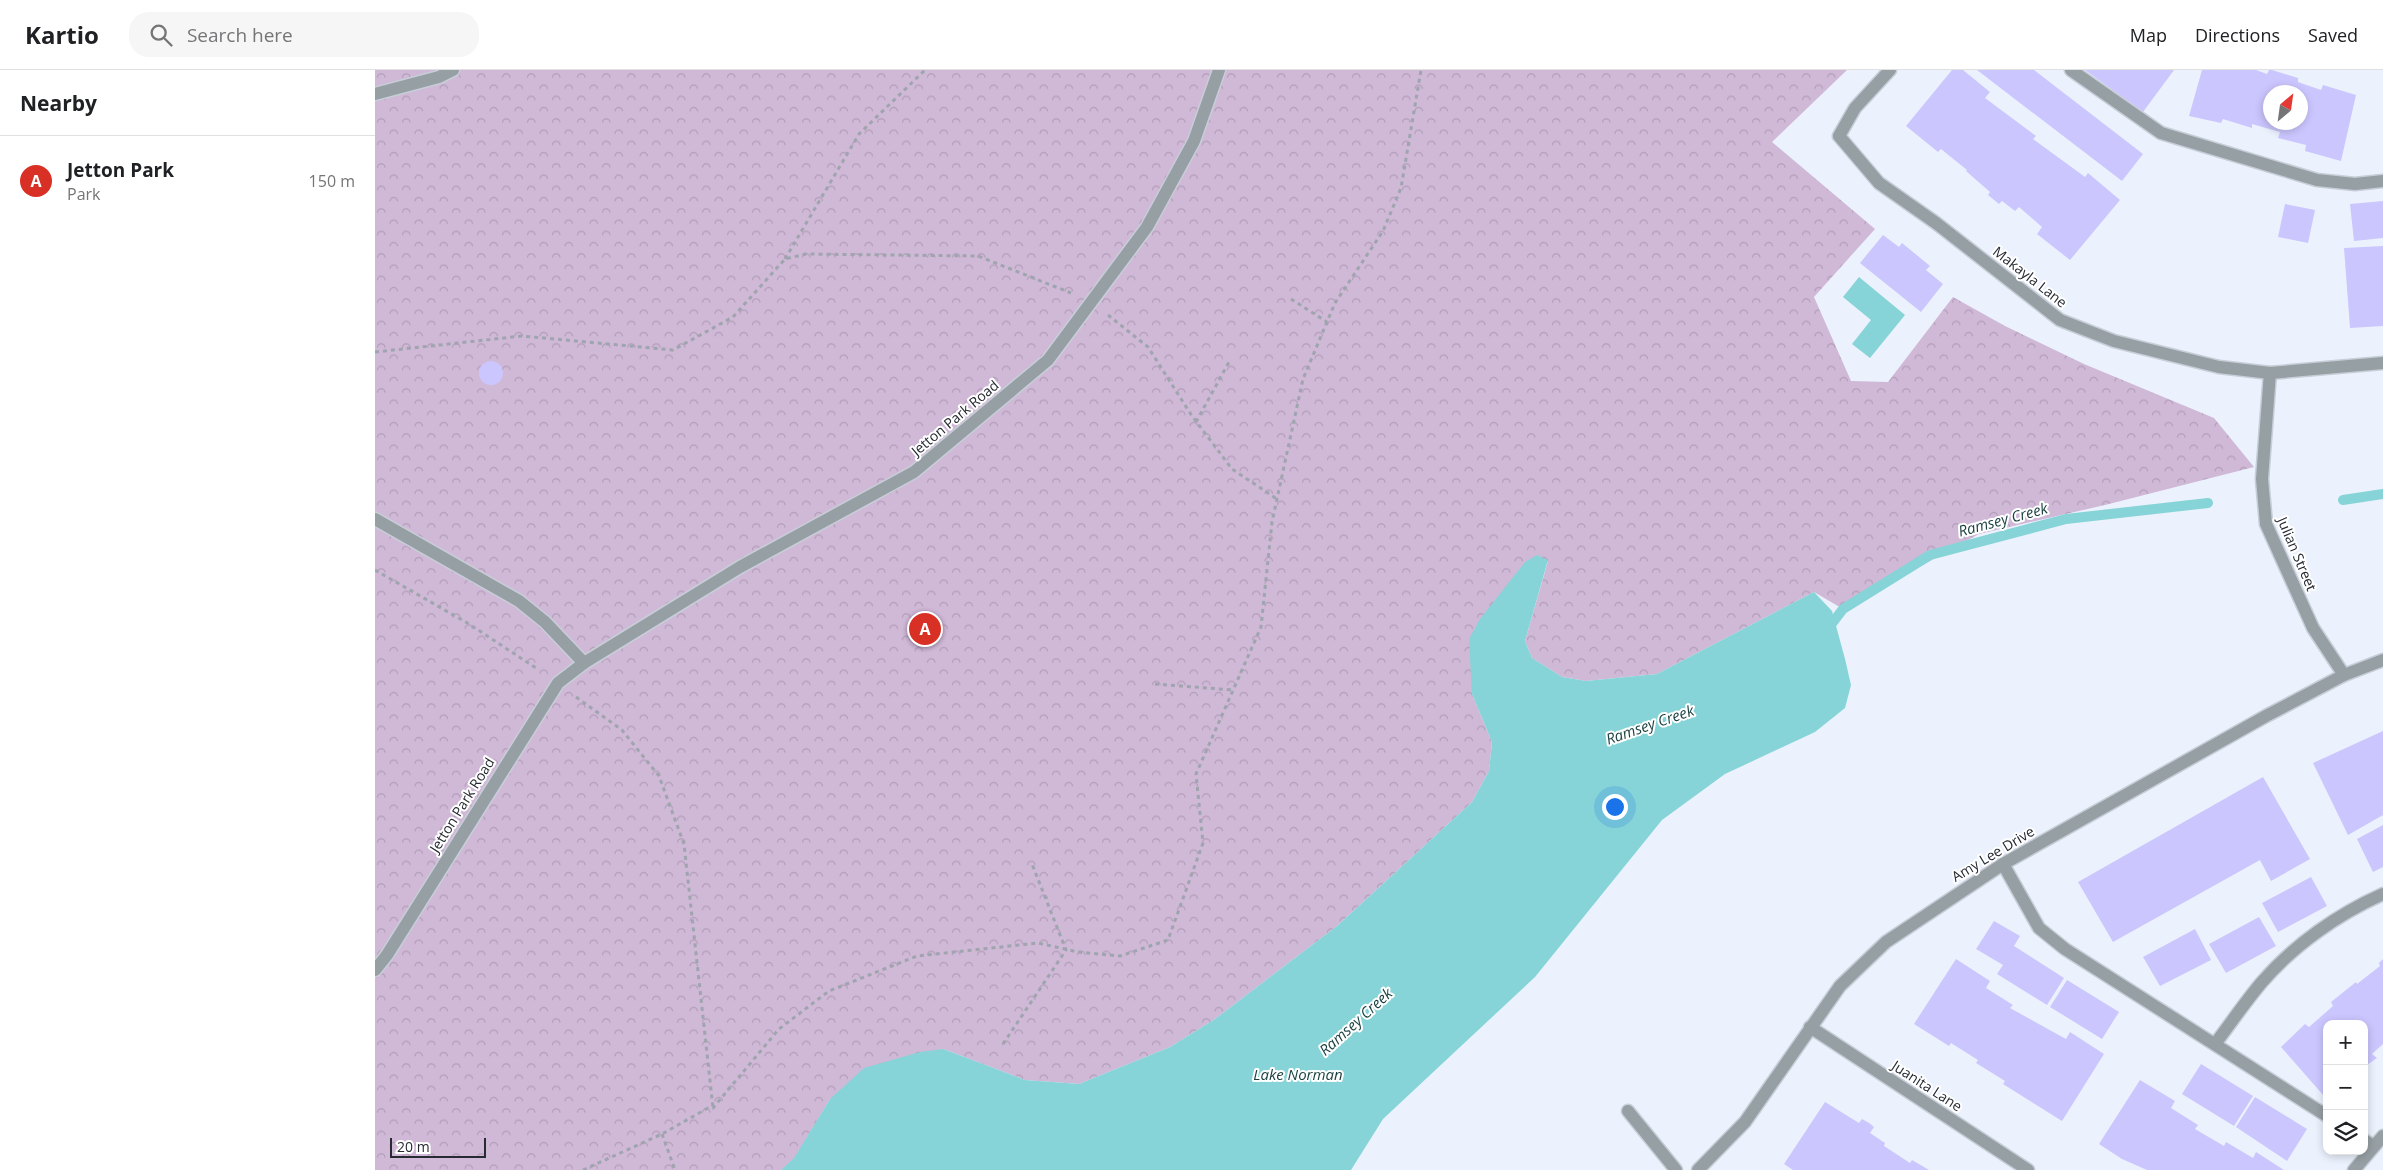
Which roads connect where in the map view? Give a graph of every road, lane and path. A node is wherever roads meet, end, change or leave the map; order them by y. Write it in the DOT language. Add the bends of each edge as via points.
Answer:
graph roads {
  1 [pos="453,70"];
  2 [pos="925,70"];
  3 [pos="1219,70"];
  4 [pos="1421,70"];
  5 [pos="1890,70"];
  6 [pos="2071,70"];
  7 [pos="375,94"];
  8 [pos="2383,181"];
  9 [pos="785,259"];
  10 [pos="1291,299"];
  11 [pos="1091,301"];
  12 [pos="1327,322"];
  13 [pos="375,352"];
  14 [pos="1229,362"];
  15 [pos="2383,363"];
  16 [pos="2270,373"];
  17 [pos="1196,422"];
  18 [pos="1277,500"];
  19 [pos="375,519"];
  20 [pos="375,570"];
  21 [pos="2383,660"];
  22 [pos="584,662"];
  23 [pos="2344,675"];
  24 [pos="558,683"];
  25 [pos="1155,684"];
  26 [pos="1233,690"];
  27 [pos="1032,864"];
  28 [pos="2003,864"];
  29 [pos="2383,894"];
  30 [pos="1066,950"];
  31 [pos="375,970"];
  32 [pos="1810,1027"];
  33 [pos="1003,1044"];
  34 [pos="2215,1044"];
  35 [pos="713,1108"];
  36 [pos="1628,1111"];
  37 [pos="2323,1113"];
  38 [pos="662,1134"];
  39 [pos="2383,1136"];
  40 [pos="2369,1143"];
  41 [pos="583,1170"];
  42 [pos="675,1170"];
  43 [pos="1676,1170"];
  44 [pos="1698,1170"];
  45 [pos="2028,1170"];
  46 [pos="2353,1170"];
  1 -- 7 [label="street" via="439,77"];
  2 -- 9 [label="path" via="859,134"];
  3 -- 11 [label="street, Jetton Park Road" via="1194,141 1147,227"];
  4 -- 12 [label="path" via="1401,188 1383,230 1335,303"];
  5 -- 16 [label="street, Makayla Lane" via="1855,108 1839,136 1879,183 2060,320 2114,341 2219,367"];
  6 -- 8 [label="street" via="2161,133 2317,180 2355,184"];
  9 -- 11 [label="path" via="806,254 978,256"];
  9 -- 13 [label="path" via="733,317 673,350 523,336"];
  10 -- 12 [label="path"];
  11 -- 17 [label="path" via="1148,347"];
  11 -- 22 [label="street, Jetton Park Road" via="1048,360 914,472 740,568"];
  12 -- 18 [label="path" via="1303,379"];
  14 -- 17 [label="path"];
  15 -- 16 [label="street, Makayla Lane"];
  16 -- 23 [label="street, Julian Street" via="2262,479 2266,524 2313,628"];
  17 -- 18 [label="path" via="1232,469"];
  18 -- 26 [label="path" via="1261,626"];
  19 -- 22 [label="street" via="519,601"];
  20 -- 24 [label="path" via="469,624"];
  21 -- 23 [label="street, Amy Lee Drive"];
  22 -- 24 [label="street, Jetton Park Road"];
  23 -- 28 [label="street, Amy Lee Drive"];
  24 -- 31 [label="street, Jetton Park Road"];
  24 -- 35 [label="path" via="622,730 659,776 684,844"];
  25 -- 26 [label="path"];
  26 -- 30 [label="path" via="1196,774 1203,843 1168,940 1121,956"];
  27 -- 30 [label="path"];
  28 -- 32 [label="street, Amy Lee Drive" via="1886,942 1840,986"];
  28 -- 34 [label="street" via="2039,928 2065,949"];
  29 -- 34 [label="street" via="2360,904 2300,945 2263,982"];
  30 -- 33 [label="path"];
  30 -- 35 [label="path" via="1038,943 917,956 829,990 779,1029"];
  32 -- 44 [label="street, Amy Lee Drive" via="1745,1122"];
  32 -- 45 [label="street, Juanita Lane"];
  34 -- 37 [label="street"];
  35 -- 38 [label="path"];
  36 -- 43 [label="street"];
  38 -- 41 [label="path"];
  38 -- 42 [label="path"];
  39 -- 40 [label="street"];
  40 -- 46 [label="street"];
}
